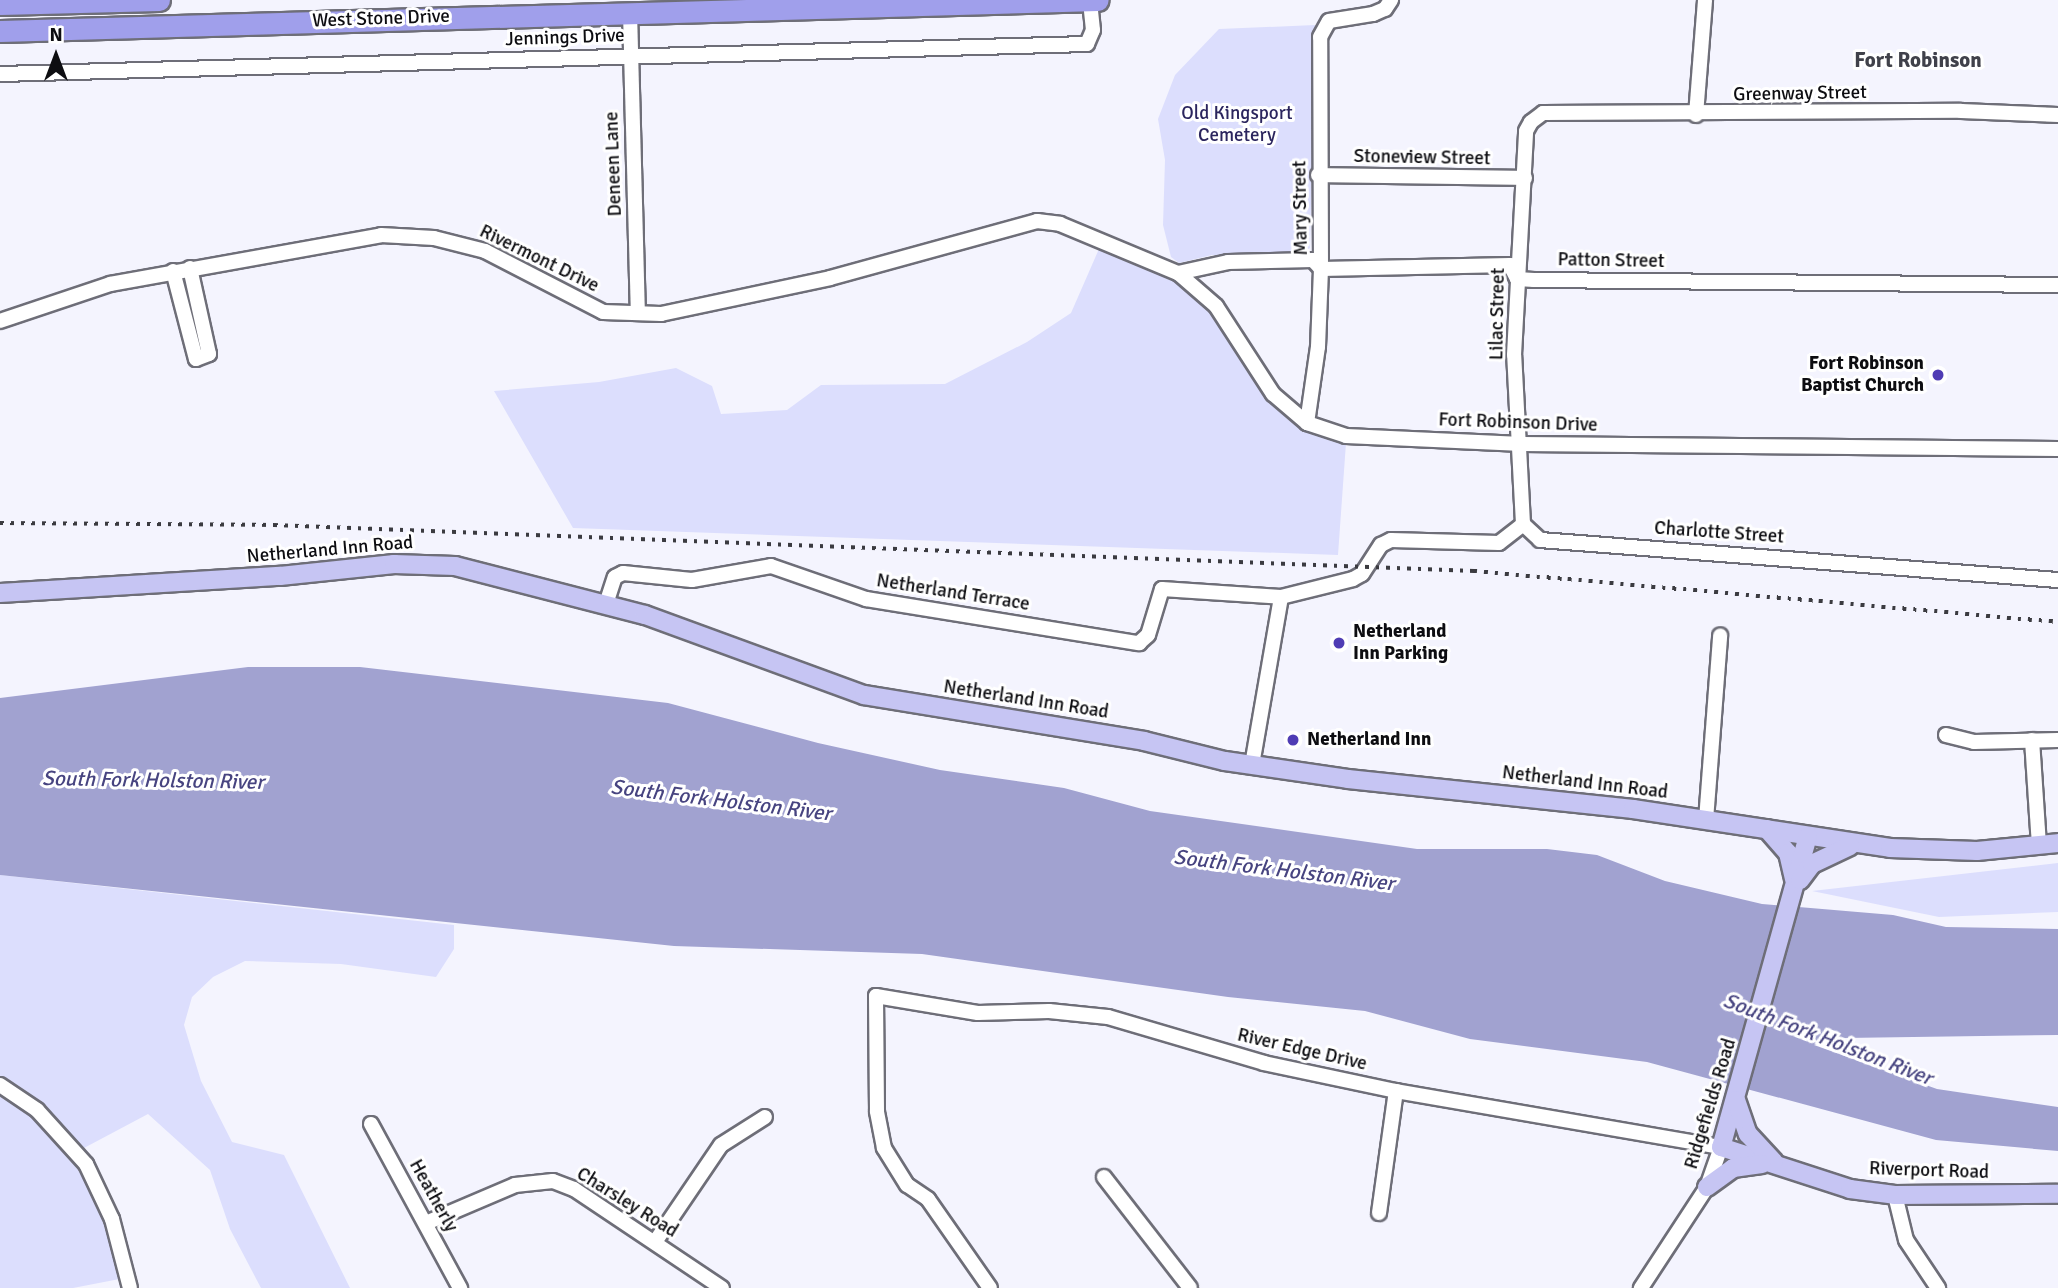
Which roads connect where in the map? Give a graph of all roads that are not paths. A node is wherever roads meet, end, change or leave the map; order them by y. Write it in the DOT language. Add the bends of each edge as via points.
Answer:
graph roads {
  1 [pos="159,0"];
  2 [pos="1090,0"];
  3 [pos="1098,0"];
  4 [pos="1391,0"];
  5 [pos="1704,0"];
  6 [pos="0,4"];
  7 [pos="630,6"];
  8 [pos="0,31"];
  9 [pos="629,55"];
  10 [pos="0,74"];
  11 [pos="1544,113"];
  12 [pos="1696,115"];
  13 [pos="2058,115"];
  14 [pos="1318,175"];
  15 [pos="1525,178"];
  16 [pos="1060,224"];
  17 [pos="190,268"];
  18 [pos="1321,269"];
  19 [pos="173,271"];
  20 [pos="1178,273"];
  21 [pos="1517,279"];
  22 [pos="2058,285"];
  23 [pos="638,313"];
  24 [pos="0,321"];
  25 [pos="1307,423"];
  26 [pos="1522,444"];
  27 [pos="2058,449"];
  28 [pos="1523,524"];
  29 [pos="2058,580"];
  30 [pos="0,593"];
  31 [pos="1281,597"];
  32 [pos="606,604"];
  33 [pos="1720,636"];
  34 [pos="1946,735"];
  35 [pos="2032,740"];
  36 [pos="2058,740"];
  37 [pos="1252,765"];
  38 [pos="1706,820"];
  39 [pos="1767,829"];
  40 [pos="1808,836"];
  41 [pos="2058,844"];
  42 [pos="1862,845"];
  43 [pos="2039,845"];
  44 [pos="1797,880"];
  45 [pos="0,1085"];
  46 [pos="1396,1091"];
  47 [pos="1736,1100"];
  48 [pos="765,1117"];
  49 [pos="371,1124"];
  50 [pos="1721,1147"];
  51 [pos="1783,1168"];
  52 [pos="1104,1177"];
  53 [pos="1707,1187"];
  54 [pos="2058,1194"];
  55 [pos="1895,1195"];
  56 [pos="1379,1213"];
  57 [pos="426,1223"];
  58 [pos="655,1242"];
  59 [pos="130,1288"];
  60 [pos="460,1288"];
  61 [pos="722,1288"];
  62 [pos="990,1288"];
  63 [pos="1190,1288"];
  64 [pos="1641,1288"];
  65 [pos="1938,1288"];
  1 -- 6 [label="highway"];
  2 -- 3 [label="highway, West Stone Drive"];
  2 -- 7 [label="highway, West Stone Drive"];
  2 -- 9 [label="street, Jennings Drive" via="1093,30 1087,44"];
  4 -- 14 [label="street, Mary Street" via="1373,14 1335,18 1324,27"];
  5 -- 12 [label="street"];
  7 -- 8 [label="highway, West Stone Drive"];
  7 -- 9 [label="street, Deneen Lane"];
  9 -- 10 [label="street, Jennings Drive"];
  9 -- 23 [label="street, Deneen Lane"];
  11 -- 12 [label="street, Greenway Street"];
  11 -- 15 [label="street, Lilac Street" via="1526,131"];
  12 -- 13 [label="street, Greenway Street" via="1961,111"];
  14 -- 15 [label="street, Stoneview Street"];
  14 -- 18 [label="street, Mary Street"];
  15 -- 21 [label="street, Lilac Street"];
  16 -- 20 [label="street, Fort Robinson Drive"];
  16 -- 23 [label="street, Rivermont Drive" via="1015,224 830,278 683,310"];
  17 -- 19 [label="street, Rivermont Drive"];
  17 -- 19 [label="street" via="209,354 196,359"];
  17 -- 23 [label="street, Rivermont Drive" via="356,238 434,238 485,251 603,312"];
  18 -- 20 [label="street, Patton Street" via="1313,260 1228,262"];
  18 -- 21 [label="street, Patton Street" via="1510,265"];
  18 -- 25 [label="street, Mary Street" via="1318,347"];
  19 -- 24 [label="street, Rivermont Drive" via="110,284"];
  20 -- 25 [label="street, Fort Robinson Drive" via="1216,306 1273,394"];
  21 -- 22 [label="street, Patton Street"];
  21 -- 26 [label="street, Lilac Street" via="1514,355"];
  25 -- 26 [label="street, Fort Robinson Drive" via="1346,436"];
  26 -- 27 [label="street, Fort Robinson Drive"];
  26 -- 28 [label="street, Lilac Street"];
  28 -- 29 [label="street, Charlotte Street" via="1540,540"];
  28 -- 31 [label="street" via="1499,542 1391,540 1381,545 1362,574 1353,579"];
  30 -- 32 [label="main road, Netherland Inn Road" via="424,563 493,573"];
  31 -- 32 [label="street, Netherland Terrace" via="1162,589 1148,635 1139,643 866,599 771,566 692,580 623,573 615,577"];
  31 -- 37 [label="street"];
  32 -- 37 [label="main road, Netherland Inn Road" via="864,695 1131,739"];
  33 -- 38 [label="street"];
  34 -- 35 [label="street" via="1974,742"];
  35 -- 36 [label="street"];
  35 -- 43 [label="street"];
  37 -- 38 [label="main road, Netherland Inn Road"];
  38 -- 39 [label="main road, Netherland Inn Road"];
  39 -- 40 [label="main road, Netherland Inn Road"];
  39 -- 44 [label="main road" via="1788,853"];
  40 -- 42 [label="main road, Netherland Inn Road"];
  40 -- 44 [label="main road, Ridgefields Road"];
  41 -- 43 [label="main road, Netherland Inn Road"];
  42 -- 43 [label="main road, Netherland Inn Road" via="1918,851"];
  42 -- 44 [label="main road" via="1831,851"];
  44 -- 47 [label="main road, Ridgefields Road"];
  45 -- 59 [label="street" via="37,1110 86,1164 112,1219"];
  46 -- 50 [label="street, River Edge Drive"];
  46 -- 56 [label="street"];
  46 -- 62 [label="street, River Edge Drive" via="1264,1063 1108,1017 1049,1011 978,1013 876,996 874,1065 884,1148 907,1185 928,1199 941,1216"];
  47 -- 50 [label="main road, Ridgefields Road"];
  47 -- 51 [label="main road" via="1748,1134"];
  48 -- 58 [label="street" via="722,1145"];
  49 -- 57 [label="street, Heatherly"];
  50 -- 51 [label="main road, Riverport Road"];
  50 -- 53 [label="street, Ridgefields Road"];
  51 -- 53 [label="main road" via="1745,1164 1723,1173"];
  51 -- 55 [label="main road, Riverport Road" via="1850,1189"];
  52 -- 63 [label="street"];
  53 -- 64 [label="street, Ridgefields Road"];
  54 -- 55 [label="main road, Riverport Road"];
  55 -- 65 [label="street" via="1906,1240"];
  57 -- 58 [label="street, Charsley Road" via="515,1185 553,1181 574,1189"];
  57 -- 60 [label="street, Heatherly"];
  58 -- 61 [label="street, Charsley Road"];
}
